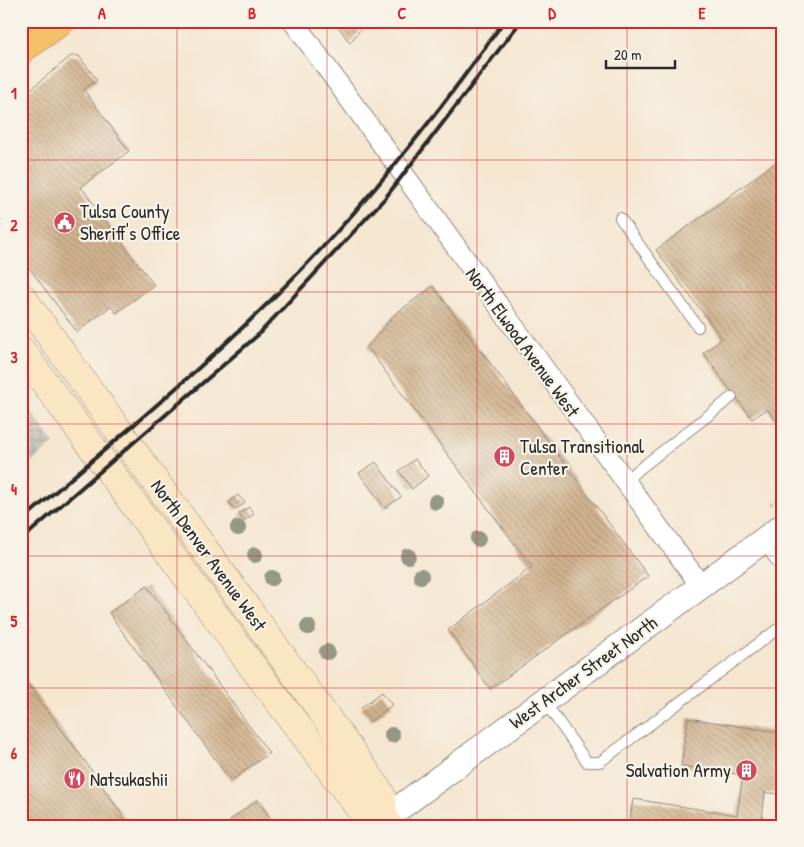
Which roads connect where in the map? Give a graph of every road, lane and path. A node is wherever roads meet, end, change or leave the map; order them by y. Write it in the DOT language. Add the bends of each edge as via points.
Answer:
graph roads {
  1 [pos="61,21"];
  2 [pos="293,21"];
  3 [pos="21,50"];
  4 [pos="620,218"];
  5 [pos="21,296"];
  6 [pos="698,327"];
  7 [pos="21,350"];
  8 [pos="732,397"];
  9 [pos="624,481"];
  10 [pos="783,526"];
  11 [pos="762,541"];
  12 [pos="783,570"];
  13 [pos="701,586"];
  14 [pos="783,625"];
  15 [pos="544,701"];
  16 [pos="386,822"];
  1 -- 3 [label="main road"];
  2 -- 9 [label="street, North Elwood Avenue West"];
  4 -- 6 [label="lane"];
  5 -- 16 [label="main road, North Denver Avenue West" via="373,782 381,794"];
  7 -- 16 [label="main road, North Denver Avenue West" via="360,809"];
  8 -- 9 [label="lane"];
  9 -- 13 [label="street, North Elwood Avenue West"];
  10 -- 11 [label="street, West Archer Street North"];
  11 -- 12 [label="lane"];
  11 -- 13 [label="street, West Archer Street North"];
  13 -- 15 [label="street, West Archer Street North"];
  14 -- 15 [label="lane" via="600,762 588,762"];
  15 -- 16 [label="street, West Archer Street North"];
}
